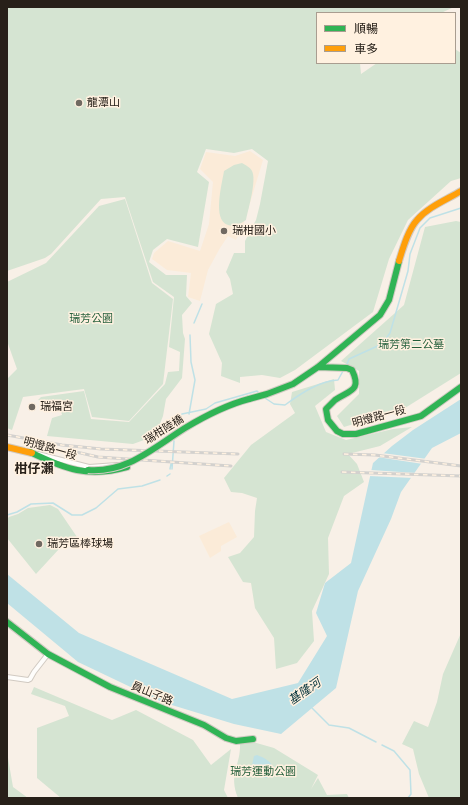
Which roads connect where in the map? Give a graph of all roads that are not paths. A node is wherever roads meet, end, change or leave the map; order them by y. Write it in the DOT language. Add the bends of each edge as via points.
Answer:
graph roads {
  1 [pos="461,191"];
  2 [pos="318,367"];
  3 [pos="461,387"];
  4 [pos="164,438"];
  5 [pos="168,443"];
  6 [pos="7,447"];
  7 [pos="30,452"];
  8 [pos="127,467"];
  9 [pos="88,470"];
  10 [pos="7,622"];
  11 [pos="48,654"];
  12 [pos="7,677"];
  13 [pos="253,739"];
  1 -- 2 [label="street" via="430,209 416,221 402,250 389,300 380,315"];
  2 -- 3 [label="street, 明燈路一段" via="347,368 355,374 356,384 353,390 326,409 329,422 336,430 352,436 419,417"];
  2 -- 9 [label="street, 瑞柑陸橋, bridge" via="293,384 209,414 130,462 107,470"];
  4 -- 5 [label="street"];
  6 -- 7 [label="street, 明燈路一段"];
  7 -- 8 [label="street" via="54,464 83,472 108,473"];
  7 -- 9 [label="street, 明燈路一段"];
  10 -- 11 [label="street, 員山子路"];
  11 -- 12 [label="street" via="30,679"];
  11 -- 13 [label="street, 員山子路" via="110,687 204,725 226,738 236,741"];
}
